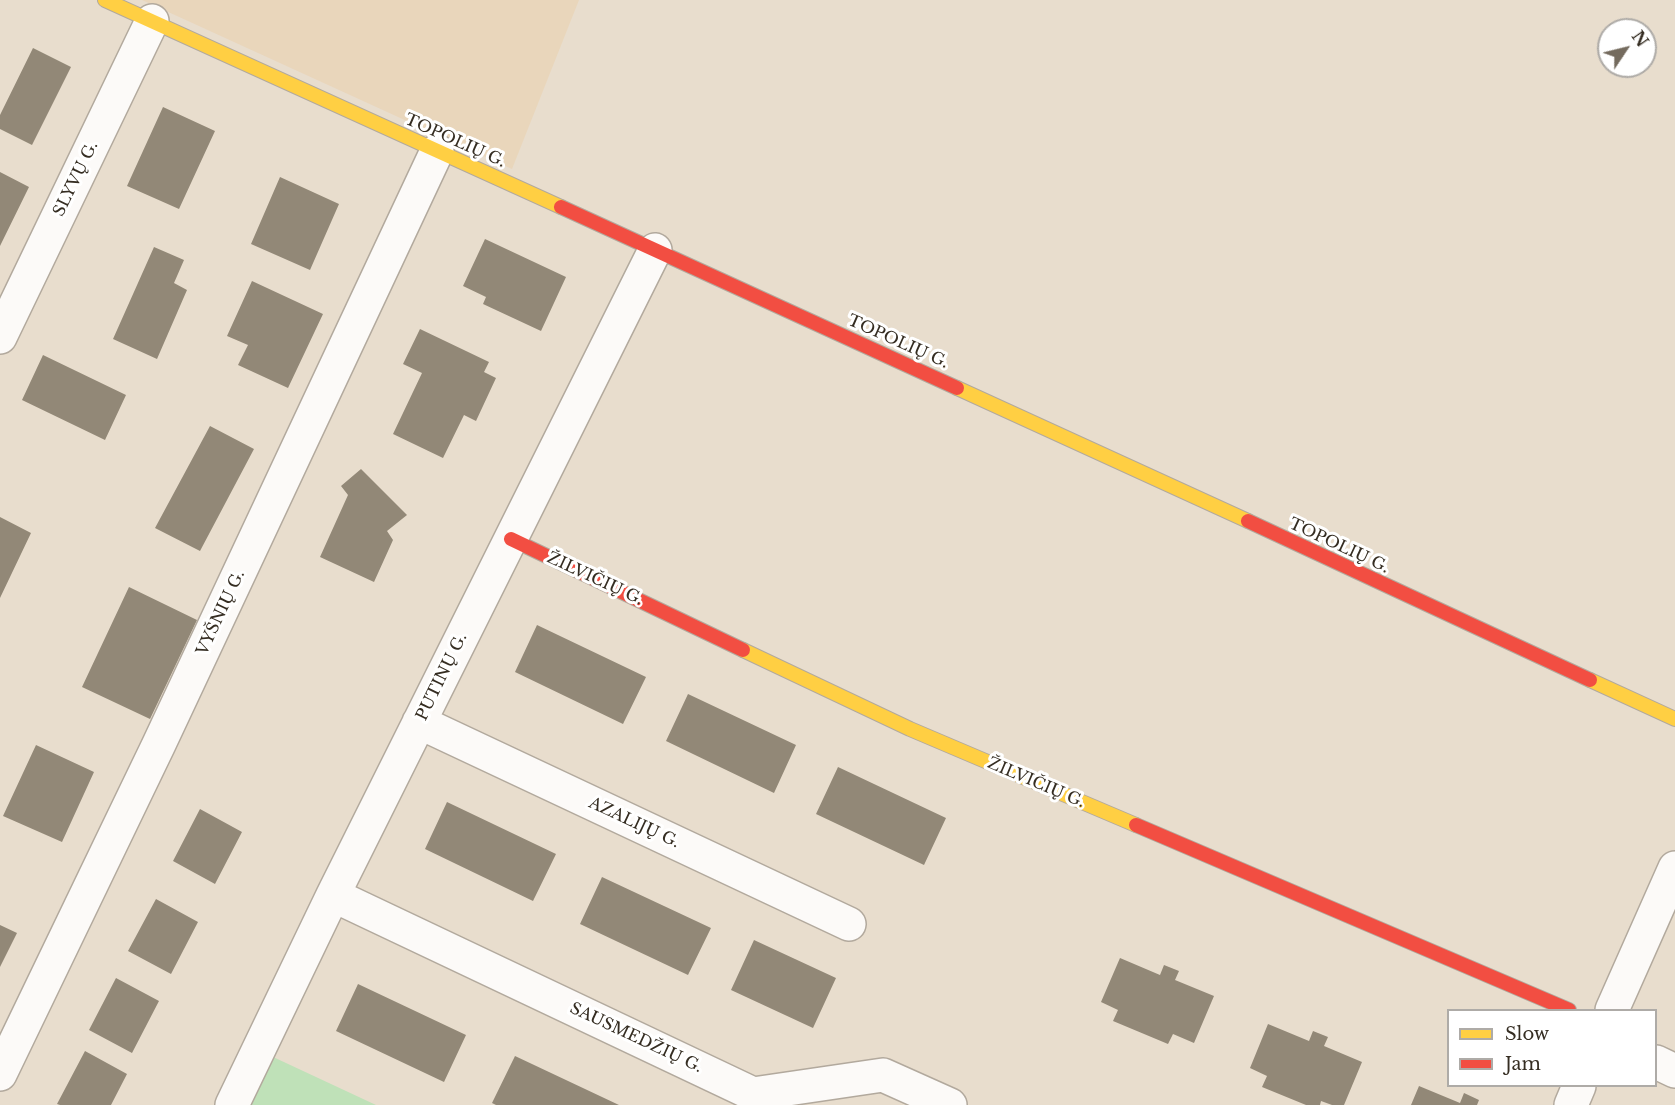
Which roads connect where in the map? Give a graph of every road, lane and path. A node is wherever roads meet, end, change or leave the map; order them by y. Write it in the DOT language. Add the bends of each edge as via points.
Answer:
graph roads {
  1 [pos="105,0"];
  2 [pos="152,21"];
  3 [pos="437,151"];
  4 [pos="655,250"];
  5 [pos="0,337"];
  6 [pos="511,538"];
  7 [pos="1675,719"];
  8 [pos="419,722"];
  9 [pos="1675,868"];
  10 [pos="333,895"];
  11 [pos="849,924"];
  12 [pos="1564,1009"];
  13 [pos="1613,1009"];
  14 [pos="1657,1062"];
  15 [pos="1675,1071"];
  16 [pos="0,1074"];
  17 [pos="1580,1087"];
  18 [pos="232,1105"];
  19 [pos="950,1105"];
  20 [pos="1571,1105"];
  1 -- 2 [label="street, TOPOLIŲ G."];
  2 -- 3 [label="street, TOPOLIŲ G."];
  2 -- 5 [label="street, SLYVŲ G."];
  3 -- 4 [label="street, TOPOLIŲ G."];
  3 -- 16 [label="street, VYŠNIŲ G." via="170,722"];
  4 -- 6 [label="street, PUTINŲ G."];
  4 -- 7 [label="street, TOPOLIŲ G."];
  6 -- 8 [label="street, PUTINŲ G."];
  6 -- 12 [label="street, ŽILVIČIŲ G." via="910,729"];
  8 -- 10 [label="street, PUTINŲ G."];
  8 -- 11 [label="street, AZALIJŲ G."];
  9 -- 13 [label="street"];
  10 -- 18 [label="street, PUTINŲ G."];
  10 -- 19 [label="street, SAUSMEDŽIŲ G." via="753,1094 883,1075"];
  14 -- 15 [label="street"];
  17 -- 20 [label="street"];
}
